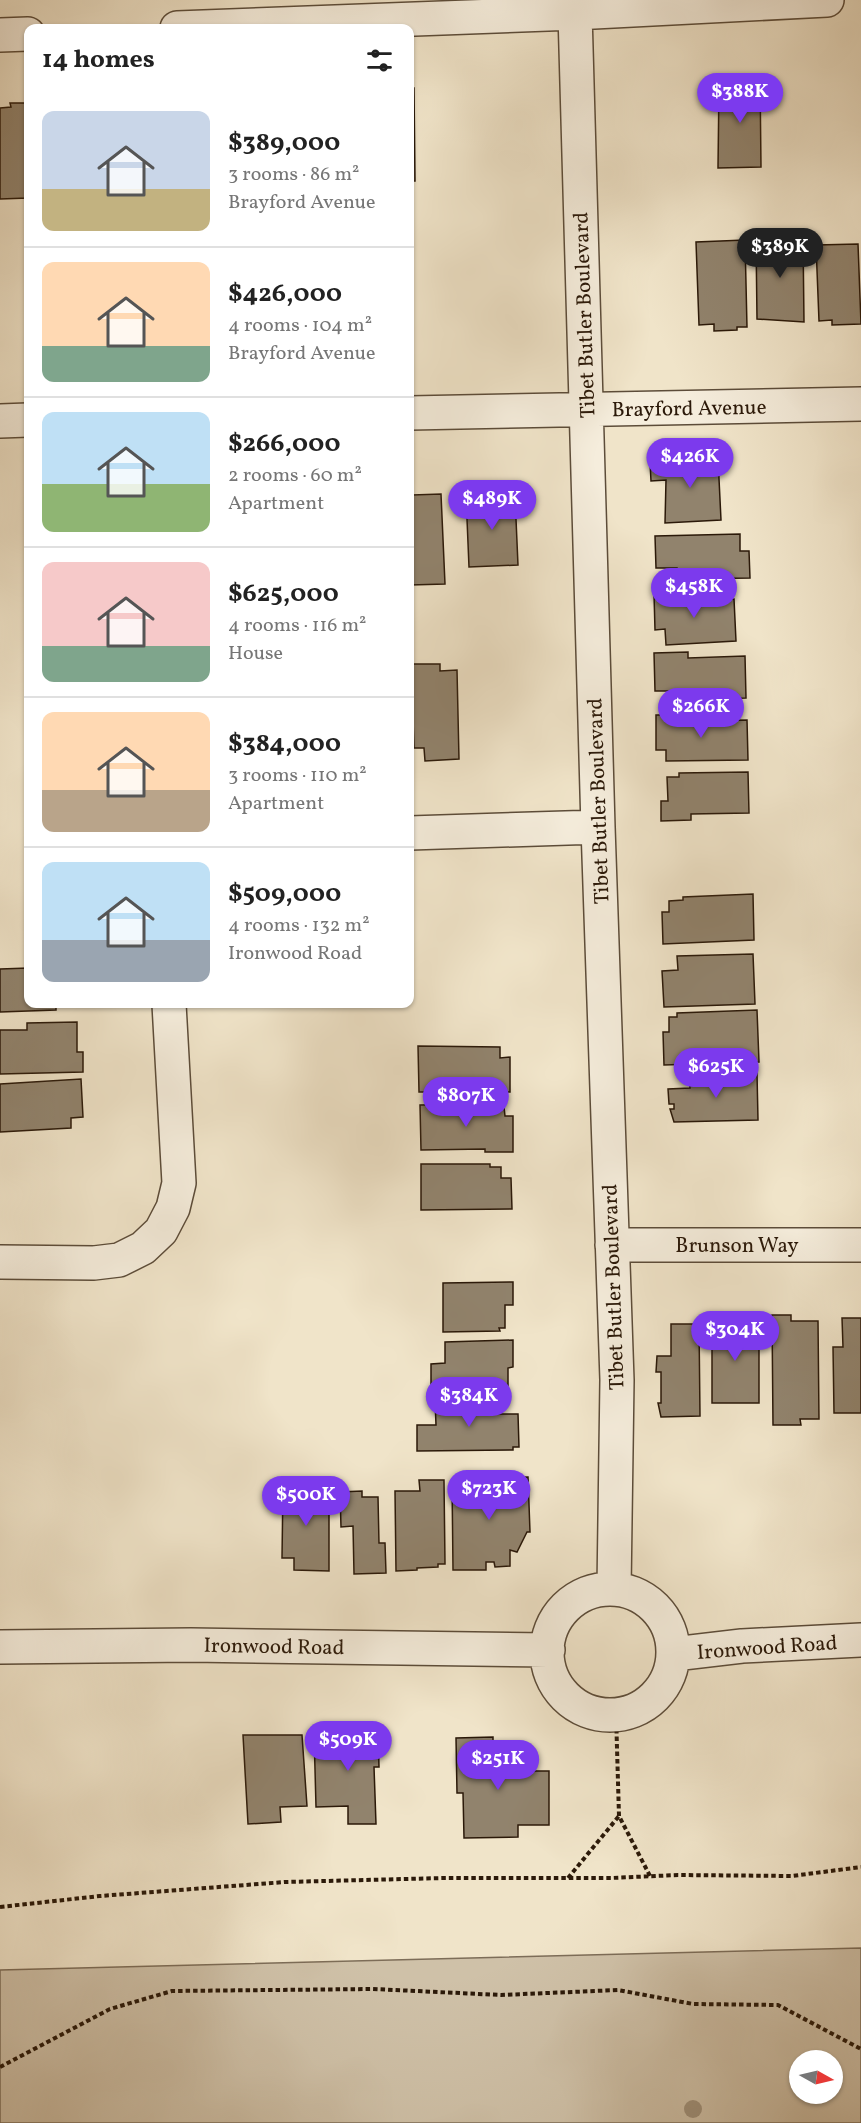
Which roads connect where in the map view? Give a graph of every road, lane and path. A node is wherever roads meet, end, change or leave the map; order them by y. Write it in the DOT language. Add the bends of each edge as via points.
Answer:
graph roads {
  1 [pos="826,0"];
  2 [pos="575,13"];
  3 [pos="283,24"];
  4 [pos="24,34"];
  5 [pos="0,35"];
  6 [pos="861,404"];
  7 [pos="586,410"];
  8 [pos="414,413"];
  9 [pos="24,420"];
  10 [pos="0,421"];
  11 [pos="598,827"];
  12 [pos="414,833"];
  13 [pos="169,1008"];
  14 [pos="612,1245"];
  15 [pos="861,1245"];
  16 [pos="0,1262"];
  17 [pos="614,1589"];
  18 [pos="861,1640"];
  19 [pos="0,1647"];
  20 [pos="548,1650"];
  21 [pos="674,1654"];
  22 [pos="616,1714"];
  23 [pos="619,1816"];
  24 [pos="861,1867"];
  25 [pos="650,1876"];
  26 [pos="568,1878"];
  27 [pos="0,1907"];
  28 [pos="861,2049"];
  29 [pos="0,2067"];
  1 -- 2 [label="street"];
  2 -- 3 [label="street"];
  2 -- 7 [label="street, Tibet Butler Boulevard"];
  4 -- 5 [label="street"];
  6 -- 7 [label="street, Brayford Avenue"];
  7 -- 8 [label="street, Brayford Avenue"];
  7 -- 11 [label="street, Tibet Butler Boulevard"];
  9 -- 10 [label="street"];
  11 -- 12 [label="street"];
  11 -- 14 [label="street, Tibet Butler Boulevard"];
  13 -- 16 [label="street" via="178,1183 173,1208 161,1231 142,1248 119,1260"];
  14 -- 15 [label="street, Brunson Way"];
  14 -- 17 [label="street, Tibet Butler Boulevard" via="617,1380"];
  17 -- 20 [label="street" via="591,1591 562,1611 553,1626"];
  17 -- 21 [label="street" via="637,1594 660,1612 668,1625"];
  18 -- 21 [label="street, Ironwood Road"];
  19 -- 20 [label="street, Ironwood Road" via="191,1644"];
  20 -- 22 [label="street" via="553,1677 562,1692 590,1712"];
  21 -- 22 [label="street" via="664,1686 653,1698 640,1708"];
  22 -- 23 [label="path"];
  23 -- 25 [label="path"];
  23 -- 26 [label="path"];
  24 -- 25 [label="path" via="792,1875"];
  25 -- 26 [label="path"];
  26 -- 27 [label="path" via="285,1882"];
  28 -- 29 [label="path" via="778,2005 693,2004 618,1990 501,1995 373,1989 172,1991 110,2009"];
}
